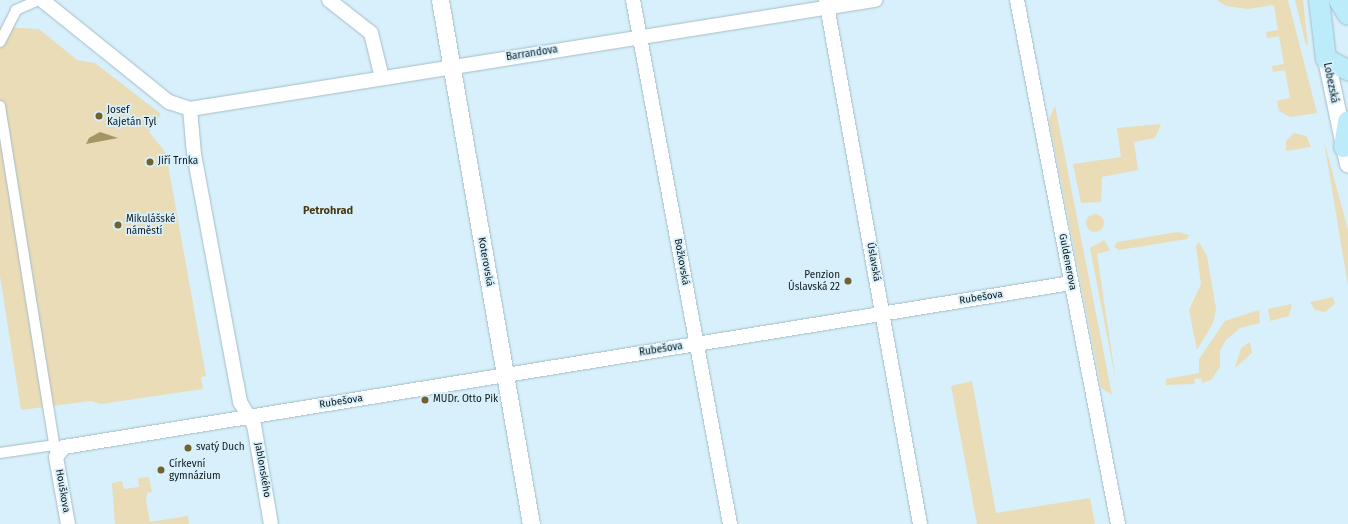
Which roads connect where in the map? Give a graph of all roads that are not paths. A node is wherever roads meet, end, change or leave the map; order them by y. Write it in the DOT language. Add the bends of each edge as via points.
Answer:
graph roads {
  1 [pos="38,0"];
  2 [pos="42,0"];
  3 [pos="329,0"];
  4 [pos="440,0"];
  5 [pos="634,0"];
  6 [pos="875,0"];
  7 [pos="1017,0"];
  8 [pos="1319,0"];
  9 [pos="1338,0"];
  10 [pos="827,4"];
  11 [pos="1348,15"];
  12 [pos="641,37"];
  13 [pos="0,42"];
  14 [pos="1348,56"];
  15 [pos="1326,59"];
  16 [pos="451,67"];
  17 [pos="1348,70"];
  18 [pos="382,78"];
  19 [pos="0,106"];
  20 [pos="190,109"];
  21 [pos="1344,116"];
  22 [pos="1346,155"];
  23 [pos="1071,283"];
  24 [pos="882,314"];
  25 [pos="696,344"];
  26 [pos="505,376"];
  27 [pos="250,417"];
  28 [pos="56,451"];
  29 [pos="0,453"];
  30 [pos="68,524"];
  31 [pos="271,524"];
  32 [pos="531,524"];
  33 [pos="730,524"];
  34 [pos="920,524"];
  35 [pos="1118,524"];
  1 -- 13 [label="street" via="16,10"];
  2 -- 20 [label="street" via="169,102"];
  3 -- 18 [label="street" via="371,33"];
  4 -- 16 [label="street, Koterovská"];
  5 -- 12 [label="street, Božkovská"];
  6 -- 10 [label="street, Barrandova"];
  7 -- 23 [label="street, Guldenerova"];
  8 -- 15 [label="main road, Lobezská"];
  9 -- 11 [label="main road"];
  10 -- 12 [label="street, Barrandova"];
  10 -- 24 [label="street, Úslavská"];
  12 -- 16 [label="street, Barrandova"];
  12 -- 25 [label="street, Božkovská"];
  14 -- 15 [label="main road"];
  15 -- 17 [label="main road"];
  15 -- 21 [label="street, Lobezská" via="1330,82"];
  16 -- 18 [label="street, Barrandova"];
  16 -- 26 [label="street, Koterovská"];
  18 -- 20 [label="street, Barrandova"];
  19 -- 28 [label="street"];
  20 -- 27 [label="street" via="194,154 240,402"];
  21 -- 22 [label="main road"];
  23 -- 24 [label="street, Rubešova"];
  23 -- 35 [label="street, Guldenerova"];
  24 -- 25 [label="street, Rubešova"];
  24 -- 34 [label="street, Úslavská"];
  25 -- 26 [label="street, Rubešova"];
  25 -- 33 [label="street, Božkovská"];
  26 -- 27 [label="street, Rubešova"];
  26 -- 32 [label="street, Koterovská"];
  27 -- 28 [label="street" via="64,447"];
  27 -- 31 [label="street, Jablonského"];
  28 -- 29 [label="street"];
  28 -- 30 [label="street, Houškova"];
}
